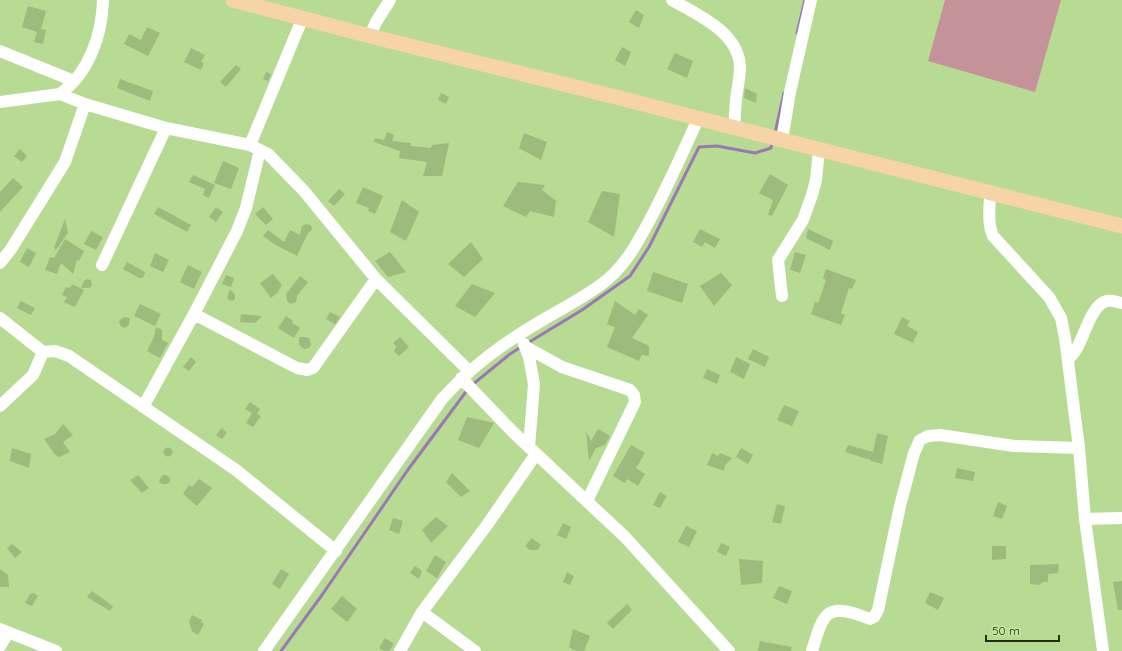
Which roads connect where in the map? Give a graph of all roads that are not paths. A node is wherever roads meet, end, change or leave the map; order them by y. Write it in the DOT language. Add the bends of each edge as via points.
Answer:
graph roads {
  1 [pos="103,0"];
  2 [pos="233,0"];
  3 [pos="390,0"];
  4 [pos="672,0"];
  5 [pos="811,0"];
  6 [pos="303,18"];
  7 [pos="370,36"];
  8 [pos="0,51"];
  9 [pos="74,81"];
  10 [pos="60,94"];
  11 [pos="0,102"];
  12 [pos="85,104"];
  13 [pos="698,119"];
  14 [pos="166,128"];
  15 [pos="734,128"];
  16 [pos="782,140"];
  17 [pos="255,147"];
  18 [pos="819,149"];
  19 [pos="990,192"];
  20 [pos="1122,226"];
  21 [pos="0,263"];
  22 [pos="102,265"];
  23 [pos="376,279"];
  24 [pos="782,296"];
  25 [pos="1122,303"];
  26 [pos="194,314"];
  27 [pos="0,318"];
  28 [pos="520,333"];
  29 [pos="526,347"];
  30 [pos="43,352"];
  31 [pos="1068,360"];
  32 [pos="465,375"];
  33 [pos="0,406"];
  34 [pos="143,407"];
  35 [pos="1079,448"];
  36 [pos="532,451"];
  37 [pos="587,501"];
  38 [pos="1122,518"];
  39 [pos="1085,519"];
  40 [pos="336,551"];
  41 [pos="422,612"];
  42 [pos="4,631"];
  43 [pos="0,646"];
  44 [pos="56,651"];
  45 [pos="264,651"];
  46 [pos="400,651"];
  47 [pos="475,651"];
  48 [pos="730,651"];
  49 [pos="812,651"];
  50 [pos="1103,651"];
  1 -- 9 [label="street" via="103,17 91,56"];
  2 -- 6 [label="main road"];
  3 -- 7 [label="street"];
  4 -- 15 [label="street" via="724,32 738,52 740,78"];
  5 -- 16 [label="street"];
  6 -- 7 [label="main road"];
  6 -- 17 [label="street"];
  7 -- 13 [label="main road"];
  8 -- 9 [label="street"];
  9 -- 10 [label="street"];
  10 -- 11 [label="street"];
  10 -- 12 [label="street"];
  12 -- 14 [label="street"];
  12 -- 21 [label="street" via="65,162"];
  13 -- 15 [label="main road"];
  13 -- 28 [label="street" via="640,240 624,262 595,289"];
  14 -- 17 [label="street"];
  14 -- 22 [label="street"];
  15 -- 16 [label="main road"];
  16 -- 18 [label="main road"];
  17 -- 23 [label="street" via="268,154 304,190"];
  17 -- 26 [label="street" via="246,208 237,231"];
  18 -- 19 [label="main road"];
  18 -- 24 [label="street" via="816,180 803,220 778,260"];
  19 -- 20 [label="main road"];
  19 -- 31 [label="street" via="990,231 1056,308 1061,318"];
  23 -- 26 [label="street" via="313,368 307,370 297,368"];
  23 -- 32 [label="street"];
  25 -- 31 [label="street" via="1108,300 1099,305 1078,347"];
  26 -- 34 [label="street"];
  27 -- 30 [label="street"];
  28 -- 29 [label="street"];
  28 -- 32 [label="street"];
  29 -- 36 [label="street" via="534,384"];
  29 -- 37 [label="street" via="562,367 630,390 634,395 635,402"];
  30 -- 33 [label="street" via="33,375"];
  30 -- 34 [label="street" via="55,351 69,356"];
  31 -- 35 [label="street"];
  32 -- 36 [label="street"];
  32 -- 40 [label="street" via="442,399"];
  34 -- 40 [label="street" via="236,470"];
  35 -- 39 [label="street"];
  35 -- 49 [label="street" via="1014,446 940,435 920,440 900,506 874,617 870,619 845,611 828,614 823,619"];
  36 -- 37 [label="street"];
  36 -- 41 [label="street" via="487,525"];
  37 -- 48 [label="street" via="625,537"];
  38 -- 39 [label="street"];
  39 -- 50 [label="street"];
  40 -- 45 [label="street"];
  41 -- 46 [label="street"];
  41 -- 47 [label="street"];
  42 -- 43 [label="street"];
  42 -- 44 [label="street"];
}
